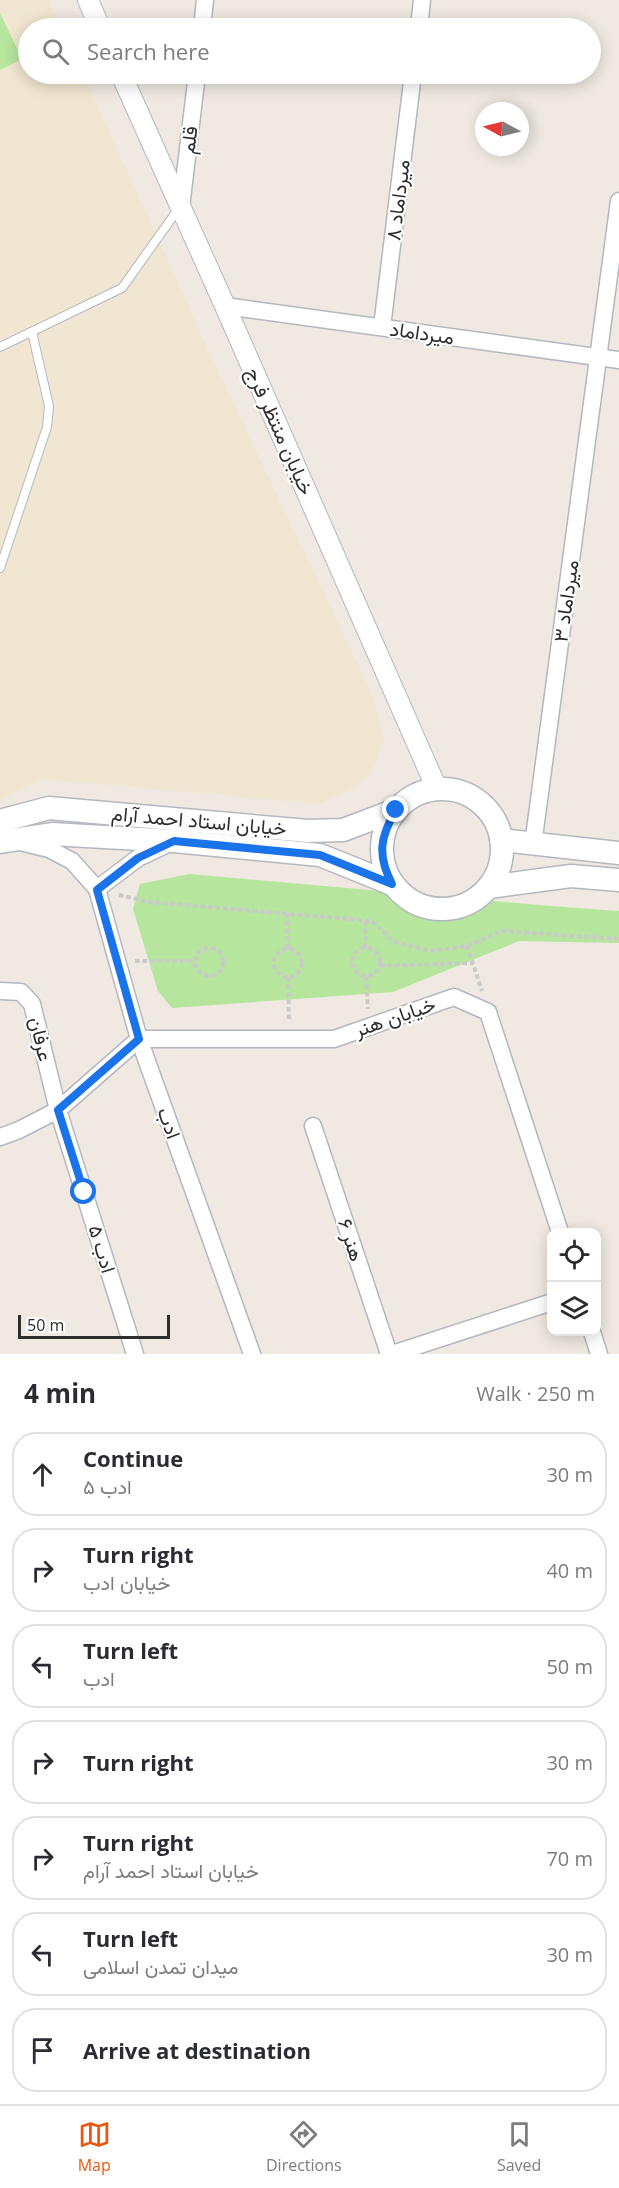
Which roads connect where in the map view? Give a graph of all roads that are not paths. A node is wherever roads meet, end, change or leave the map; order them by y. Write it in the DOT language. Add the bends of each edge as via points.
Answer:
graph roads {
  1 [pos="88,0"];
  2 [pos="205,0"];
  3 [pos="422,0"];
  4 [pos="96,18"];
  5 [pos="203,18"];
  6 [pos="420,18"];
  7 [pos="126,84"];
  8 [pos="196,84"];
  9 [pos="412,84"];
  10 [pos="619,201"];
  11 [pos="181,207"];
  12 [pos="225,306"];
  13 [pos="382,327"];
  14 [pos="32,332"];
  15 [pos="2,344"];
  16 [pos="598,357"];
  17 [pos="619,360"];
  18 [pos="0,568"];
  19 [pos="437,789"];
  20 [pos="396,810"];
  21 [pos="3,834"];
  22 [pos="501,840"];
  23 [pos="174,841"];
  24 [pos="533,845"];
  25 [pos="619,853"];
  26 [pos="619,880"];
  27 [pos="392,884"];
  28 [pos="489,887"];
  29 [pos="97,890"];
  30 [pos="0,991"];
  31 [pos="139,1039"];
  32 [pos="58,1110"];
  33 [pos="313,1126"];
  34 [pos="0,1137"];
  35 [pos="558,1228"];
  36 [pos="547,1304"];
  37 [pos="593,1336"];
  38 [pos="135,1354"];
  39 [pos="252,1354"];
  40 [pos="390,1354"];
  41 [pos="599,1354"];
  1 -- 4 [label="street"];
  2 -- 5 [label="street"];
  3 -- 6 [label="street"];
  7 -- 11 [label="street, خیابان منتظر فرج"];
  8 -- 11 [label="street, قلم"];
  9 -- 13 [label="street, میرداماد ۸"];
  10 -- 16 [label="street, میرداماد ۳"];
  11 -- 12 [label="street, خیابان منتظر فرج"];
  11 -- 14 [label="lane" via="122,288"];
  12 -- 13 [label="street, میرداماد"];
  12 -- 19 [label="street, خیابان منتظر فرج"];
  13 -- 16 [label="street, میرداماد"];
  14 -- 15 [label="lane"];
  14 -- 18 [label="lane" via="49,406 47,427"];
  16 -- 17 [label="street, میرداماد"];
  16 -- 24 [label="street, میرداماد ۳"];
  19 -- 20 [label="main road" via="414,795"];
  19 -- 22 [label="main road" via="459,791 479,802 494,819"];
  20 -- 21 [label="main road, خیابان استاد احمد آرام" via="343,830 308,831 48,808"];
  20 -- 27 [label="main road" via="385,830 381,853"];
  21 -- 23 [label="main road, خیابان استاد احمد آرام"];
  21 -- 29 [label="street" via="72,861"];
  22 -- 24 [label="main road"];
  22 -- 28 [label="main road" via="500,864"];
  23 -- 27 [label="main road, خیابان استاد احمد آرام" via="320,855"];
  23 -- 29 [label="street" via="138,858"];
  24 -- 25 [label="main road"];
  26 -- 28 [label="main road" via="571,876"];
  27 -- 28 [label="main road" via="413,903 440,910 467,904"];
  29 -- 31 [label="street, ادب"];
  30 -- 32 [label="street, عرفان" via="21,992 33,1004"];
  31 -- 32 [label="street"];
  31 -- 35 [label="street, خیابان هنر" via="334,1039 454,997 488,1012"];
  31 -- 39 [label="street, ادب"];
  32 -- 34 [label="street"];
  32 -- 38 [label="street, ادب ۵"];
  33 -- 40 [label="street, هنر ۶"];
  36 -- 40 [label="street, هنر ۶"];
  37 -- 41 [label="street"];
}
